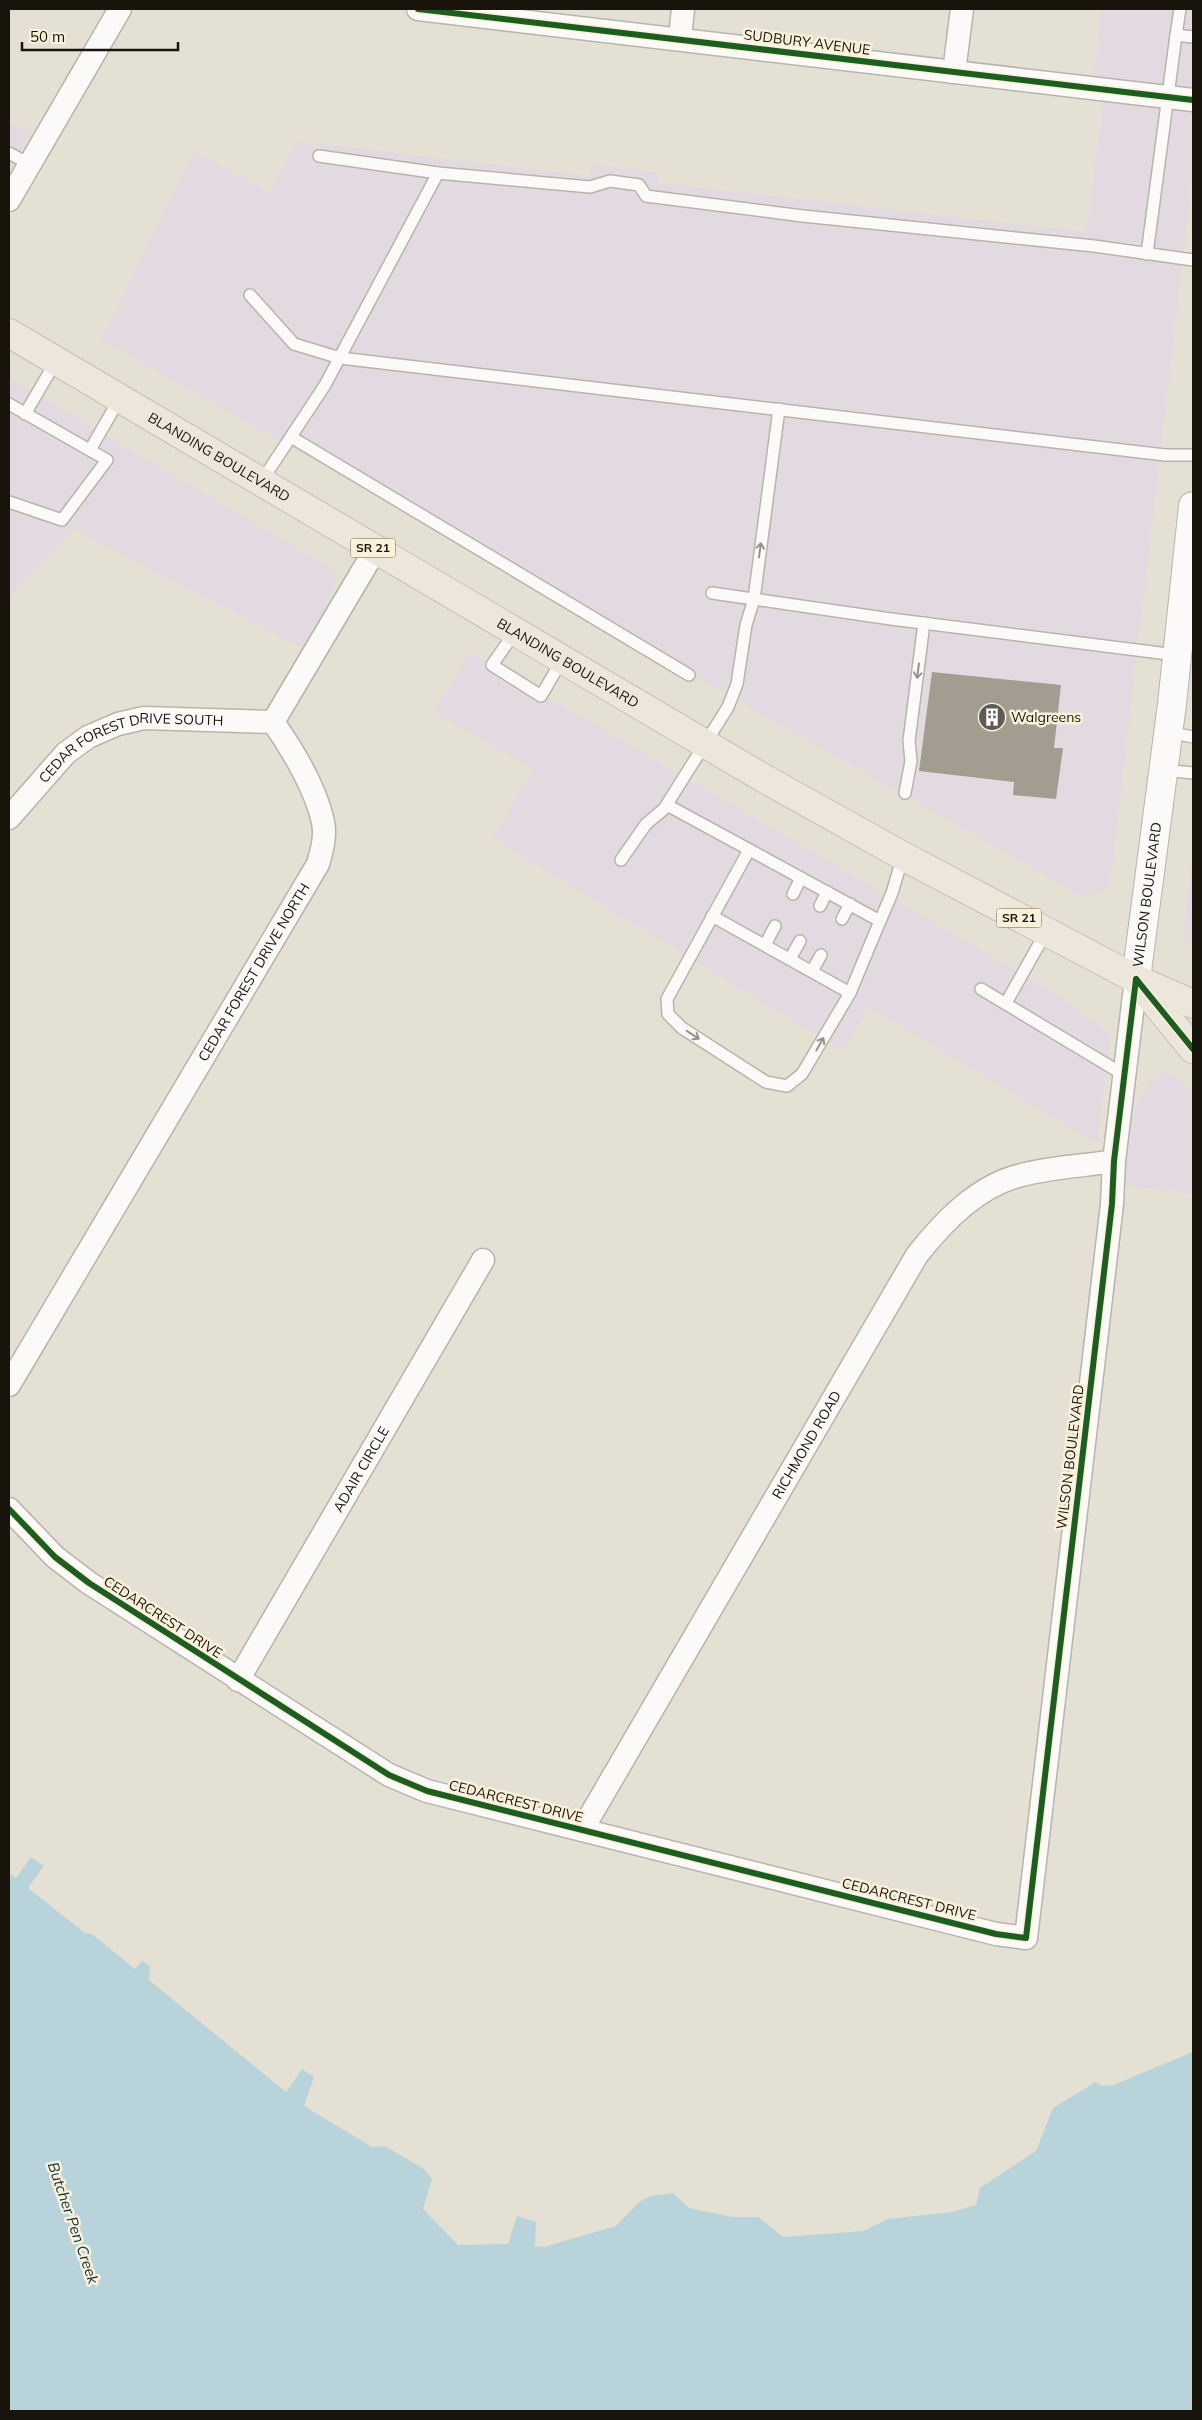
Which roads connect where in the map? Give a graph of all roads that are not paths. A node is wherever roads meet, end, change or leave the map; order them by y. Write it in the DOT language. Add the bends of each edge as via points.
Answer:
graph roads {
  1 [pos="120,9"];
  2 [pos="418,9"];
  3 [pos="683,9"];
  4 [pos="962,9"];
  5 [pos="1180,9"];
  6 [pos="1176,35"];
  7 [pos="1193,37"];
  8 [pos="680,38"];
  9 [pos="954,72"];
  10 [pos="1168,97"];
  11 [pos="1193,100"];
  12 [pos="9,153"];
  13 [pos="319,156"];
  14 [pos="29,164"];
  15 [pos="438,173"];
  16 [pos="9,200"];
  17 [pos="1147,254"];
  18 [pos="1193,260"];
  19 [pos="250,295"];
  20 [pos="9,333"];
  21 [pos="340,358"];
  22 [pos="56,361"];
  23 [pos="120,398"];
  24 [pos="9,404"];
  25 [pos="779,410"];
  26 [pos="26,414"];
  27 [pos="291,436"];
  28 [pos="90,450"];
  29 [pos="1193,455"];
  30 [pos="261,482"];
  31 [pos="9,502"];
  32 [pos="1193,506"];
  33 [pos="375,550"];
  34 [pos="712,593"];
  35 [pos="754,599"];
  36 [pos="924,623"];
  37 [pos="515,632"];
  38 [pos="1176,655"];
  39 [pos="562,660"];
  40 [pos="689,675"];
  41 [pos="273,722"];
  42 [pos="1181,735"];
  43 [pos="706,744"];
  44 [pos="1163,770"];
  45 [pos="1193,772"];
  46 [pos="905,793"];
  47 [pos="667,805"];
  48 [pos="9,818"];
  49 [pos="749,850"];
  50 [pos="903,856"];
  51 [pos="622,860"];
  52 [pos="801,878"];
  53 [pos="827,892"];
  54 [pos="793,894"];
  55 [pos="850,904"];
  56 [pos="820,906"];
  57 [pos="712,916"];
  58 [pos="842,919"];
  59 [pos="880,920"];
  60 [pos="775,926"];
  61 [pos="1046,932"];
  62 [pos="800,941"];
  63 [pos="765,945"];
  64 [pos="821,955"];
  65 [pos="790,959"];
  66 [pos="812,971"];
  67 [pos="1136,979"];
  68 [pos="981,989"];
  69 [pos="850,993"];
  70 [pos="1006,1003"];
  71 [pos="1193,1004"];
  72 [pos="1193,1049"];
  73 [pos="1126,1076"];
  74 [pos="1114,1161"];
  75 [pos="484,1260"];
  76 [pos="9,1385"];
  77 [pos="9,1509"];
  78 [pos="238,1680"];
  79 [pos="582,1830"];
  80 [pos="1026,1938"];
  1 -- 14 [label="street"];
  2 -- 8 [label="street, SUDBURY AVENUE"];
  3 -- 8 [label="street"];
  4 -- 9 [label="street"];
  5 -- 6 [label="lane"];
  6 -- 7 [label="lane"];
  6 -- 10 [label="lane"];
  8 -- 9 [label="street, SUDBURY AVENUE"];
  9 -- 10 [label="street, SUDBURY AVENUE"];
  10 -- 11 [label="street, SUDBURY AVENUE"];
  10 -- 17 [label="lane"];
  12 -- 14 [label="lane"];
  13 -- 15 [label="lane"];
  14 -- 16 [label="street"];
  15 -- 17 [label="lane" via="590,187 610,181 639,185 646,196"];
  15 -- 21 [label="lane"];
  17 -- 18 [label="lane"];
  19 -- 21 [label="lane" via="294,344"];
  20 -- 22 [label="main road, BLANDING BOULEVARD / SR 21"];
  21 -- 25 [label="lane"];
  21 -- 27 [label="lane"];
  22 -- 23 [label="main road, BLANDING BOULEVARD / SR 21"];
  22 -- 26 [label="lane"];
  23 -- 28 [label="lane"];
  23 -- 30 [label="main road, BLANDING BOULEVARD / SR 21"];
  24 -- 26 [label="lane"];
  25 -- 29 [label="lane"];
  35 -- 25 [label="lane, one-way"];
  26 -- 28 [label="lane"];
  27 -- 30 [label="lane"];
  27 -- 40 [label="lane"];
  28 -- 31 [label="lane" via="108,460 62,520"];
  30 -- 33 [label="main road, BLANDING BOULEVARD / SR 21"];
  32 -- 38 [label="main road, WILSON BOULEVARD"];
  33 -- 37 [label="main road, BLANDING BOULEVARD / SR 21"];
  33 -- 41 [label="street"];
  34 -- 35 [label="lane"];
  35 -- 36 [label="lane"];
  35 -- 43 [label="lane" via="746,625 738,684"];
  36 -- 38 [label="lane"];
  36 -- 46 [label="lane, one-way"];
  37 -- 39 [label="main road, BLANDING BOULEVARD / SR 21"];
  37 -- 39 [label="lane" via="492,665 541,696"];
  38 -- 42 [label="main road, WILSON BOULEVARD"];
  39 -- 43 [label="main road, BLANDING BOULEVARD / SR 21"];
  41 -- 48 [label="street, CEDAR FOREST DRIVE SOUTH" via="144,718 118,724 88,737 66,753"];
  41 -- 76 [label="street, CEDAR FOREST DRIVE NORTH" via="291,747 324,823 324,844 318,864"];
  42 -- 44 [label="main road, WILSON BOULEVARD"];
  43 -- 47 [label="lane"];
  43 -- 50 [label="main road, BLANDING BOULEVARD / SR 21"];
  44 -- 45 [label="lane"];
  44 -- 67 [label="main road, WILSON BOULEVARD"];
  47 -- 49 [label="lane"];
  47 -- 51 [label="lane" via="646,824"];
  49 -- 52 [label="lane"];
  49 -- 57 [label="lane"];
  50 -- 59 [label="lane"];
  50 -- 61 [label="main road, BLANDING BOULEVARD / SR 21"];
  52 -- 53 [label="lane"];
  52 -- 54 [label="lane"];
  53 -- 55 [label="lane"];
  53 -- 56 [label="lane"];
  55 -- 58 [label="lane"];
  55 -- 59 [label="lane"];
  57 -- 63 [label="lane"];
  57 -- 69 [label="lane, one-way" via="667,999 668,1014 682,1028 766,1082 787,1086 802,1074"];
  59 -- 69 [label="lane"];
  60 -- 63 [label="lane"];
  61 -- 67 [label="main road, BLANDING BOULEVARD / SR 21"];
  61 -- 70 [label="lane"];
  62 -- 65 [label="lane"];
  63 -- 65 [label="lane"];
  64 -- 66 [label="lane"];
  65 -- 66 [label="lane"];
  66 -- 69 [label="lane"];
  67 -- 71 [label="main road, BLANDING BOULEVARD / SR 21"];
  67 -- 72 [label="main road, BLANDING BOULEVARD / SR 21"];
  67 -- 73 [label="street, WILSON BOULEVARD"];
  68 -- 70 [label="lane"];
  70 -- 73 [label="lane"];
  73 -- 74 [label="street, WILSON BOULEVARD"];
  74 -- 79 [label="street, RICHMOND ROAD" via="1022,1175 992,1187 960,1208 932,1236 917,1255"];
  74 -- 80 [label="street, WILSON BOULEVARD" via="1111,1214"];
  75 -- 78 [label="street, ADAIR CIRCLE"];
  77 -- 78 [label="street, CEDARCREST DRIVE" via="55,1557 88,1583"];
  78 -- 79 [label="street, CEDARCREST DRIVE" via="389,1775 428,1791"];
  79 -- 80 [label="street, CEDARCREST DRIVE" via="996,1934"];
}
